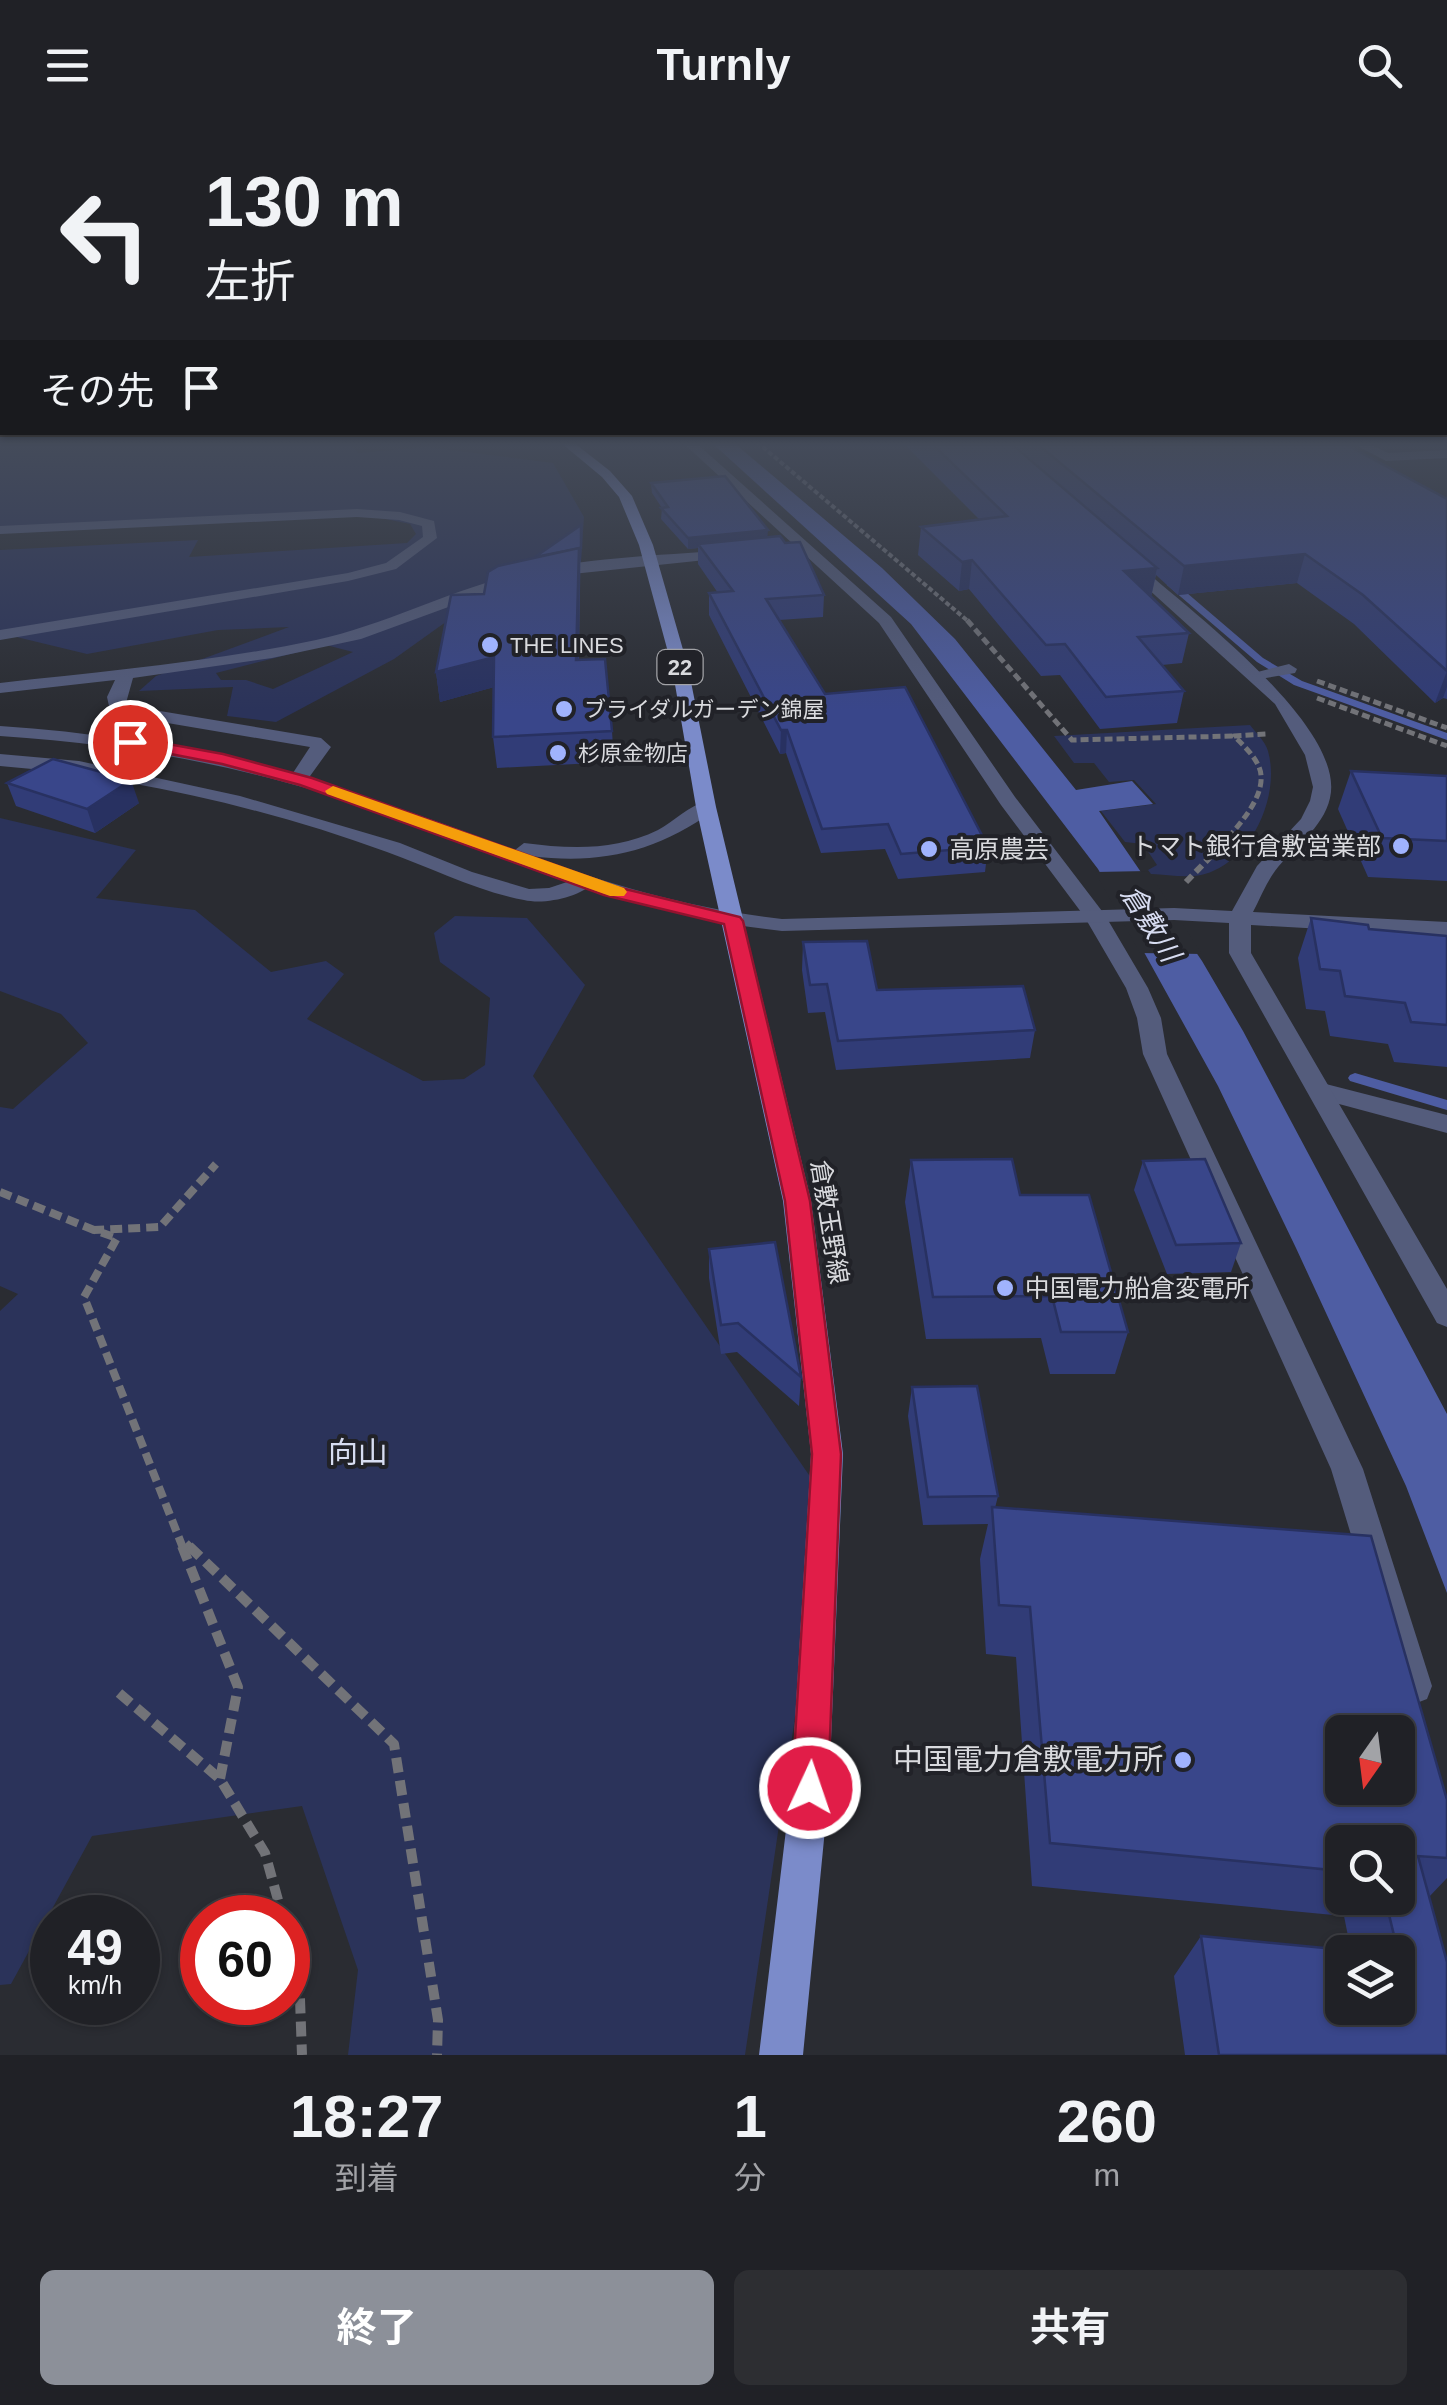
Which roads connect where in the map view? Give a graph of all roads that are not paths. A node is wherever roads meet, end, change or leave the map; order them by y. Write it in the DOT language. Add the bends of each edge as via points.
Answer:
graph roads {
  1 [pos="430,532"];
  2 [pos="639,532"];
  3 [pos="778,532"];
  4 [pos="745,552"];
  5 [pos="1122,558"];
  6 [pos="651,562"];
  7 [pos="0,635"];
  8 [pos="126,674"];
  9 [pos="0,688"];
  10 [pos="0,730"];
  11 [pos="0,760"];
  12 [pos="298,780"];
  13 [pos="706,807"];
  14 [pos="475,841"];
  15 [pos="585,882"];
  16 [pos="1104,914"];
  17 [pos="1240,917"];
  18 [pos="734,921"];
  19 [pos="1447,929"];
  20 [pos="1322,1090"];
  21 [pos="1447,1124"];
  22 [pos="1447,1315"];
  23 [pos="1420,1706"];
  24 [pos="781,2055"];
  1 -- 7 [label="street" via="391,566 348,577"];
  2 -- 6 [label="main road, 倉敷玉野線 / 22"];
  3 -- 16 [label="street" via="885,620 1008,801"];
  4 -- 6 [label="street"];
  5 -- 17 [label="street" via="1271,674 1314,755 1322,788 1310,821 1264,870"];
  6 -- 8 [label="street" via="516,578 362,634"];
  6 -- 13 [label="main road, 倉敷玉野線 / 22" via="680,667"];
  8 -- 9 [label="street"];
  8 -- 12 [label="street" via="116,697 118,706 132,712 315,742 322,748"];
  10 -- 12 [label="street" via="130,742"];
  11 -- 15 [label="street" via="79,766 233,800 528,894"];
  12 -- 14 [label="street"];
  13 -- 14 [label="street" via="653,841 586,854"];
  13 -- 18 [label="main road, 倉敷玉野線 / 22"];
  14 -- 15 [label="street"];
  15 -- 18 [label="street"];
  16 -- 17 [label="street"];
  16 -- 18 [label="street"];
  16 -- 23 [label="street" via="1149,1018 1155,1054 1347,1469"];
  17 -- 19 [label="street"];
  17 -- 20 [label="street" via="1247,970"];
  18 -- 24 [label="main road, 倉敷玉野線 / 22" via="797,1201 826,1454 810,1788"];
  20 -- 21 [label="street"];
  20 -- 22 [label="street"];
}
